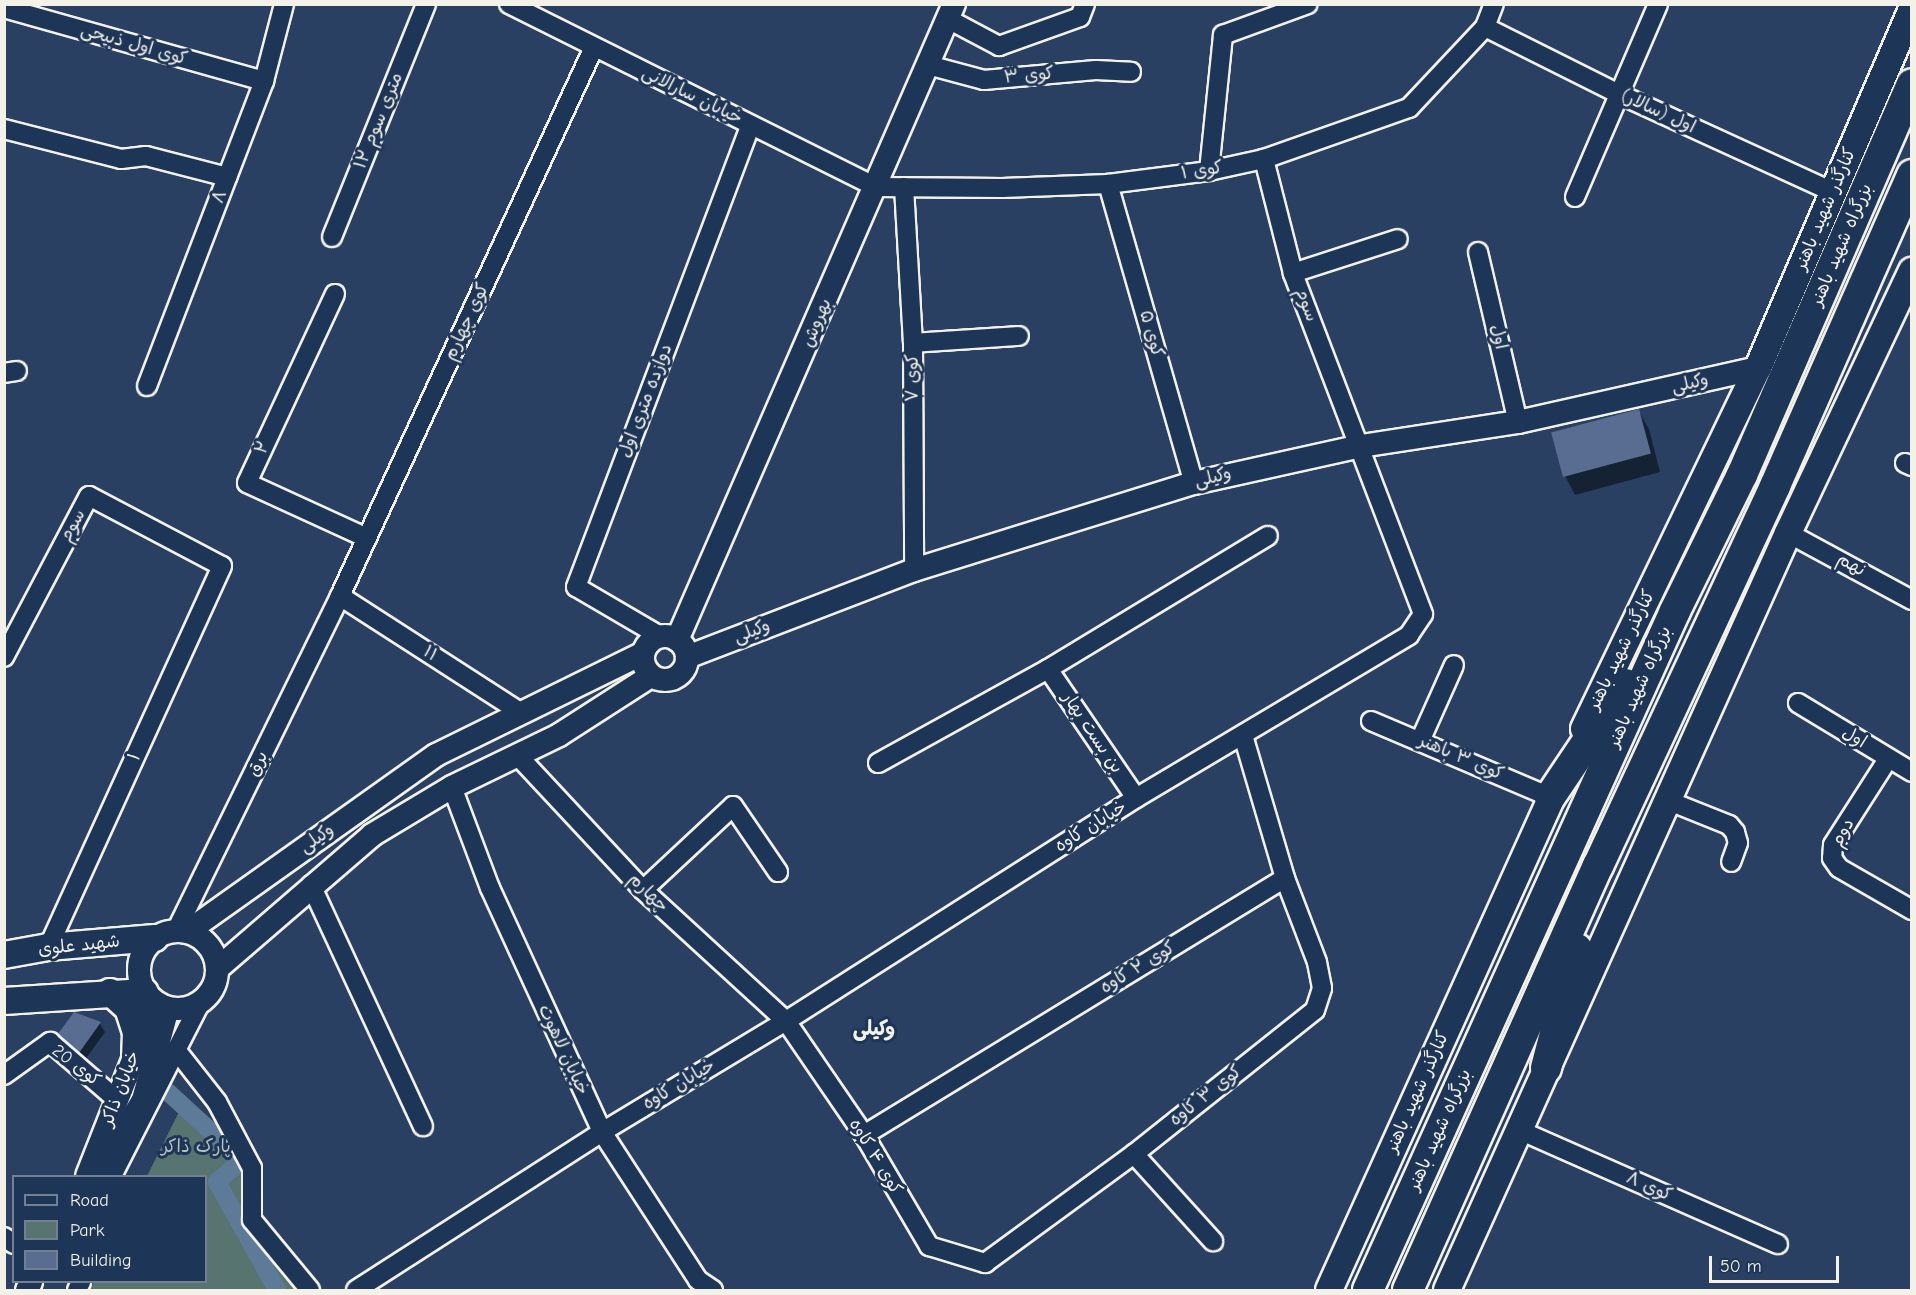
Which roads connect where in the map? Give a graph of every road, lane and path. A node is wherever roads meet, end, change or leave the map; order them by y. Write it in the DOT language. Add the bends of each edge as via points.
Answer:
graph roads {
  1 [pos="284,4"];
  2 [pos="426,4"];
  3 [pos="508,4"];
  4 [pos="1085,4"];
  5 [pos="1308,4"];
  6 [pos="1494,4"];
  7 [pos="1658,4"];
  8 [pos="4,8"];
  9 [pos="1911,8"];
  10 [pos="951,12"];
  11 [pos="1485,27"];
  12 [pos="594,47"];
  13 [pos="928,65"];
  14 [pos="1131,72"];
  15 [pos="264,81"];
  16 [pos="1911,84"];
  17 [pos="1621,95"];
  18 [pos="751,125"];
  19 [pos="4,129"];
  20 [pos="1264,159"];
  21 [pos="1209,171"];
  22 [pos="1911,175"];
  23 [pos="227,177"];
  24 [pos="1108,184"];
  25 [pos="876,186"];
  26 [pos="904,187"];
  27 [pos="1833,192"];
  28 [pos="1575,197"];
  29 [pos="332,237"];
  30 [pos="1398,239"];
  31 [pos="1478,252"];
  32 [pos="1293,273"];
  33 [pos="1909,288"];
  34 [pos="335,294"];
  35 [pos="1019,336"];
  36 [pos="913,343"];
  37 [pos="1758,368"];
  38 [pos="147,386"];
  39 [pos="1518,422"];
  40 [pos="1361,446"];
  41 [pos="1194,483"];
  42 [pos="1788,533"];
  43 [pos="1268,536"];
  44 [pos="367,538"];
  45 [pos="222,566"];
  46 [pos="914,570"];
  47 [pos="340,596"];
  48 [pos="1911,600"];
  49 [pos="1675,611"];
  50 [pos="675,644"];
  51 [pos="643,653"];
  52 [pos="4,657"];
  53 [pos="1454,665"];
  54 [pos="1048,669"];
  55 [pos="651,676"];
  56 [pos="1798,703"];
  57 [pos="520,712"];
  58 [pos="1371,721"];
  59 [pos="1243,735"];
  60 [pos="1420,741"];
  61 [pos="519,757"];
  62 [pos="1888,759"];
  63 [pos="878,764"];
  64 [pos="1911,772"];
  65 [pos="452,788"];
  66 [pos="1136,798"];
  67 [pos="1550,798"];
  68 [pos="1669,801"];
  69 [pos="1731,862"];
  70 [pos="1598,866"];
  71 [pos="778,872"];
  72 [pos="1285,878"];
  73 [pos="311,885"];
  74 [pos="643,890"];
  75 [pos="1911,910"];
  76 [pos="172,934"];
  77 [pos="48,947"];
  78 [pos="4,955"];
  79 [pos="217,969"];
  80 [pos="110,992"];
  81 [pos="155,1000"];
  82 [pos="4,1001"];
  83 [pos="201,1001"];
  84 [pos="786,1021"];
  85 [pos="177,1051"];
  86 [pos="135,1055"];
  87 [pos="1546,1068"];
  88 [pos="4,1075"];
  89 [pos="117,1100"];
  90 [pos="423,1126"];
  91 [pos="1520,1130"];
  92 [pos="602,1132"];
  93 [pos="864,1135"];
  94 [pos="1134,1154"];
  95 [pos="87,1175"];
  96 [pos="97,1175"];
  97 [pos="113,1175"];
  98 [pos="1213,1241"];
  99 [pos="1778,1244"];
  100 [pos="985,1263"];
  101 [pos="310,1290"];
  102 [pos="362,1290"];
  103 [pos="713,1290"];
  104 [pos="1329,1290"];
  105 [pos="1368,1290"];
  106 [pos="1408,1290"];
  107 [pos="1447,1290"];
  1 -- 15 [label="street, ۸"];
  2 -- 29 [label="street, ۱۲ متری سوم"];
  3 -- 12 [label="street, خیابان سارالانی"];
  4 -- 10 [label="street" via="1080,17 999,46"];
  5 -- 21 [label="street" via="1223,35"];
  6 -- 11 [label="street"];
  7 -- 17 [label="street"];
  8 -- 15 [label="street, کوی اول ذبیحی"];
  9 -- 27 [label="main road, کنارگذر شهید باهنر"];
  10 -- 13 [label="street, بهروش"];
  11 -- 17 [label="street, اول (سالار)"];
  11 -- 20 [label="street, کوی ۱" via="1409,108"];
  12 -- 18 [label="street, خیابان سارالانی"];
  12 -- 44 [label="street, کوی چهارم"];
  13 -- 14 [label="street, کوی ۳" via="984,80 1096,69"];
  13 -- 25 [label="street, بهروش"];
  15 -- 23 [label="street, ۸"];
  16 -- 49 [label="highway, بزرگراه شهید باهنر" via="1742,475"];
  17 -- 27 [label="street, اول (سالار)"];
  17 -- 28 [label="street"];
  18 -- 25 [label="street, خیابان سارالانی"];
  18 -- 50 [label="street, دوازده متری اول" via="576,587"];
  19 -- 23 [label="street" via="121,159 146,156"];
  20 -- 21 [label="street, کوی ۱"];
  20 -- 32 [label="street, سوم"];
  21 -- 24 [label="street, کوی ۱"];
  22 -- 70 [label="highway, بزرگراه شهید باهنر" via="1775,486"];
  23 -- 38 [label="street, ۸"];
  24 -- 26 [label="street, کوی ۱"];
  24 -- 41 [label="street, کوی ۵"];
  25 -- 26 [label="street, کوی ۱"];
  25 -- 50 [label="street, بهروش"];
  26 -- 36 [label="street, کوی ۷"];
  27 -- 37 [label="main road, کنارگذر شهید باهنر"];
  30 -- 32 [label="street"];
  31 -- 39 [label="street, اول"];
  32 -- 40 [label="street, سوم"];
  33 -- 42 [label="main road"];
  34 -- 44 [label="street, ۲" via="247,483"];
  35 -- 36 [label="street"];
  36 -- 46 [label="street, کوی ۷"];
  37 -- 39 [label="street, وکیلی"];
  37 -- 67 [label="main road, کنارگذر شهید باهنر"];
  39 -- 40 [label="street, وکیلی"];
  40 -- 41 [label="street, وکیلی"];
  40 -- 59 [label="street, خیابان کاوه" via="1423,614 1409,635"];
  41 -- 46 [label="street, وکیلی"];
  42 -- 48 [label="street, نهم"];
  42 -- 68 [label="main road"];
  43 -- 54 [label="street"];
  44 -- 47 [label="street, کوی چهارم"];
  45 -- 52 [label="street, سوم" via="89,496"];
  45 -- 77 [label="street, ۱"];
  46 -- 50 [label="street, وکیلی"];
  47 -- 57 [label="street, ۱۱"];
  47 -- 76 [label="street, برق"];
  49 -- 67 [label="highway"];
  49 -- 105 [label="highway, بزرگراه شهید باهنر"];
  50 -- 51 [label="street" via="649,642"];
  50 -- 55 [label="street" via="685,669 675,678"];
  51 -- 55 [label="street" via="644,666"];
  51 -- 57 [label="street, وکیلی"];
  53 -- 60 [label="street"];
  54 -- 63 [label="street"];
  54 -- 66 [label="street, بن بست بهار"];
  55 -- 61 [label="street, وکیلی"];
  56 -- 62 [label="street, اول"];
  57 -- 76 [label="street, وکیلی" via="436,755"];
  58 -- 60 [label="street, کوی ۳ باهنر"];
  59 -- 66 [label="street, خیابان کاوه"];
  59 -- 72 [label="street"];
  60 -- 67 [label="street, کوی ۳ باهنر"];
  61 -- 65 [label="street, وکیلی"];
  61 -- 74 [label="street, چهارم"];
  62 -- 64 [label="street, اول"];
  62 -- 75 [label="street, دوم" via="1833,845 1832,858 1839,868"];
  65 -- 73 [label="street, وکیلی" via="372,836"];
  65 -- 92 [label="street, خیابان لاهوت" via="490,888"];
  66 -- 84 [label="street, خیابان کاوه"];
  67 -- 104 [label="main road, کنارگذر شهید باهنر"];
  68 -- 69 [label="street" via="1728,825 1738,843"];
  68 -- 87 [label="main road"];
  70 -- 87 [label="highway"];
  70 -- 106 [label="highway, بزرگراه شهید باهنر"];
  71 -- 74 [label="street" via="733,806"];
  72 -- 93 [label="street, کوی ۲ کاوه"];
  72 -- 94 [label="street, کوی ۳ کاوه" via="1317,962 1322,988 1315,1010"];
  73 -- 79 [label="street, وکیلی"];
  73 -- 90 [label="street"];
  74 -- 84 [label="street, چهارم"];
  76 -- 77 [label="main road, شهید علوی"];
  76 -- 79 [label="street" via="208,945"];
  76 -- 81 [label="street" via="146,947 138,969"];
  77 -- 78 [label="main road, شهید علوی"];
  79 -- 83 [label="street" via="216,981"];
  80 -- 81 [label="main road"];
  80 -- 82 [label="main road"];
  80 -- 86 [label="main road" via="128,1008 136,1032"];
  81 -- 83 [label="street" via="191,1007"];
  81 -- 86 [label="street, خیابان ذاکر"];
  81 -- 96 [label="street, خیابان ذاکر" via="143,1100"];
  83 -- 85 [label="street"];
  84 -- 92 [label="street, خیابان کاوه"];
  84 -- 93 [label="street, کوی ۴ کاوه"];
  85 -- 97 [label="street"];
  85 -- 101 [label="street" via="217,1102 252,1168 252,1220"];
  86 -- 89 [label="street, خیابان ذاکر"];
  87 -- 91 [label="main road"];
  88 -- 89 [label="street, کوی 20" via="50,1042"];
  89 -- 95 [label="street, خیابان ذاکر"];
  91 -- 99 [label="street, کوی ۸"];
  91 -- 107 [label="main road"];
  92 -- 102 [label="street, خیابان کاوه"];
  92 -- 103 [label="street, خیابان لاهوت" via="698,1280"];
  93 -- 100 [label="street, کوی ۴ کاوه" via="928,1246"];
  94 -- 98 [label="street"];
  94 -- 100 [label="street, کوی ۳ کاوه"];
}
